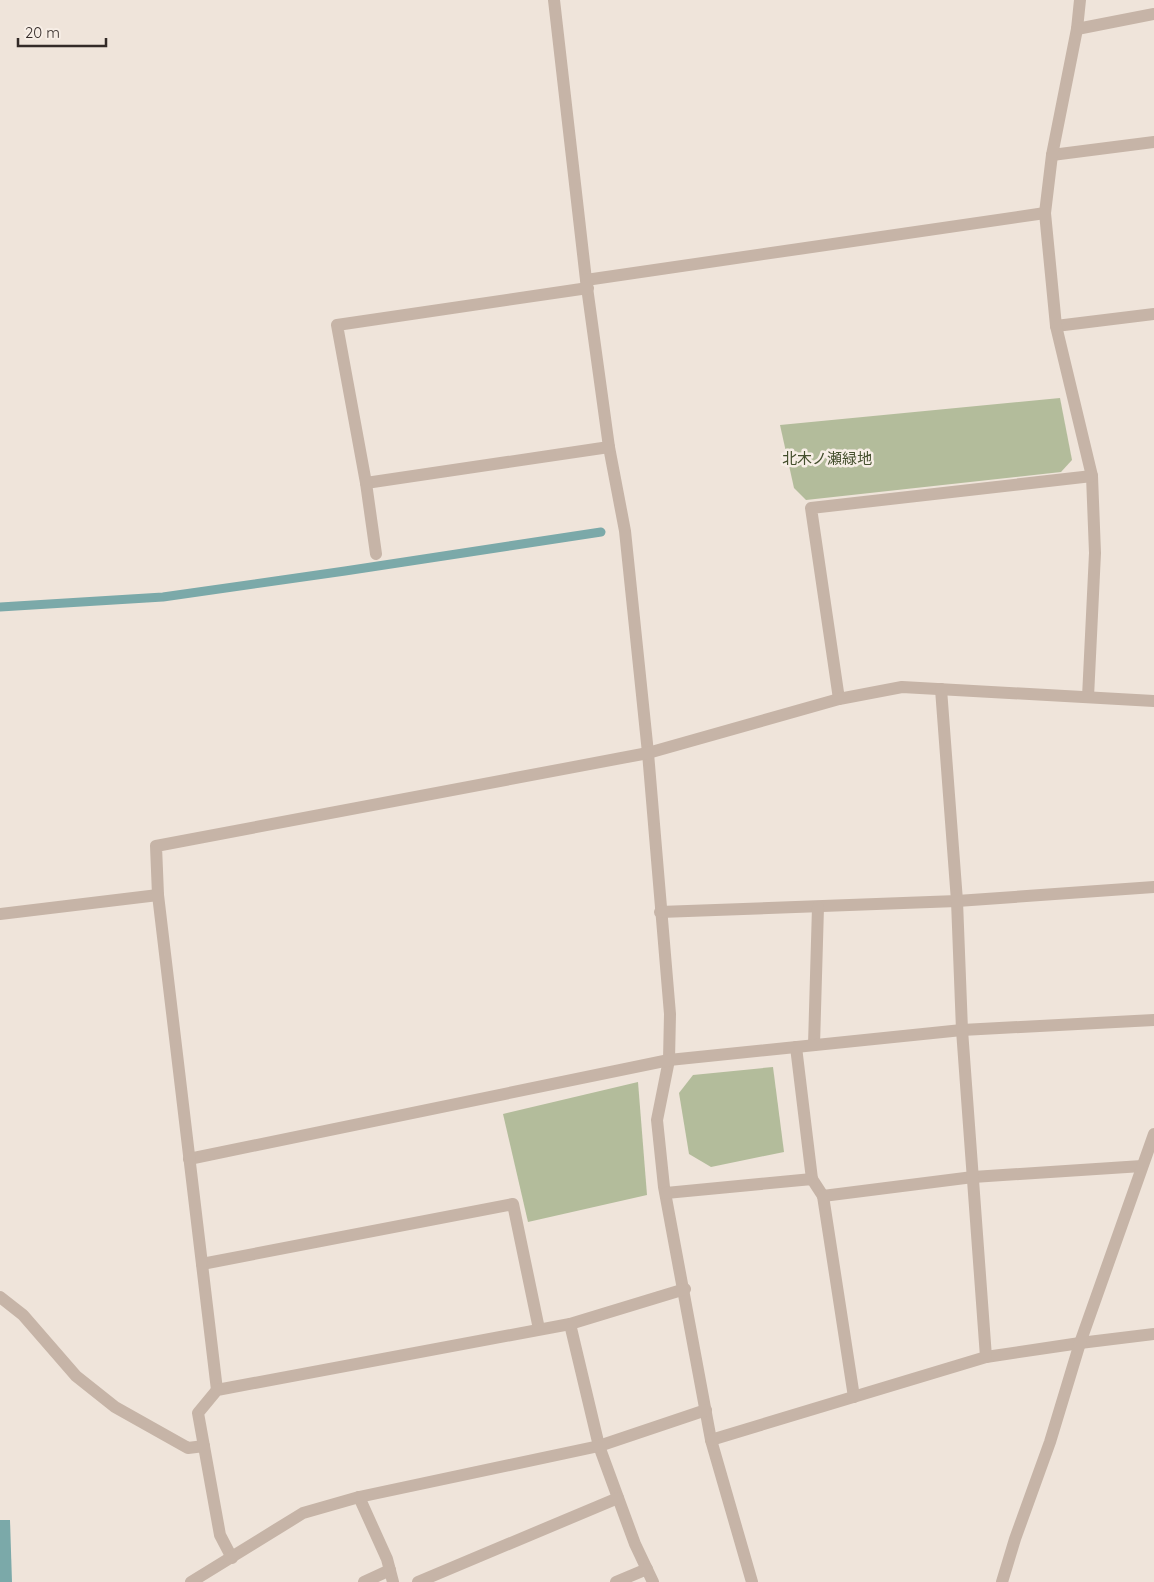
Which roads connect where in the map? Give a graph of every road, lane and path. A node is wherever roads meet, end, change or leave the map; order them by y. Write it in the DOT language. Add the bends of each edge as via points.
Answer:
graph roads {
  1 [pos="554,0"];
  2 [pos="1080,0"];
  3 [pos="1154,14"];
  4 [pos="1077,29"];
  5 [pos="1154,142"];
  6 [pos="1052,155"];
  7 [pos="1045,213"];
  8 [pos="587,284"];
  9 [pos="1154,314"];
  10 [pos="1056,326"];
  11 [pos="609,447"];
  12 [pos="1092,476"];
  13 [pos="366,483"];
  14 [pos="376,554"];
  15 [pos="941,689"];
  16 [pos="1088,697"];
  17 [pos="839,699"];
  18 [pos="1154,701"];
  19 [pos="648,754"];
  20 [pos="1154,887"];
  21 [pos="158,895"];
  22 [pos="957,901"];
  23 [pos="818,907"];
  24 [pos="660,912"];
  25 [pos="0,914"];
  26 [pos="1154,1020"];
  27 [pos="962,1030"];
  28 [pos="814,1046"];
  29 [pos="796,1047"];
  30 [pos="669,1060"];
  31 [pos="1154,1134"];
  32 [pos="189,1160"];
  33 [pos="1142,1166"];
  34 [pos="973,1177"];
  35 [pos="812,1179"];
  36 [pos="666,1193"];
  37 [pos="823,1196"];
  38 [pos="202,1264"];
  39 [pos="685,1289"];
  40 [pos="0,1297"];
  41 [pos="570,1324"];
  42 [pos="539,1330"];
  43 [pos="1154,1334"];
  44 [pos="1080,1343"];
  45 [pos="986,1357"];
  46 [pos="217,1390"];
  47 [pos="854,1397"];
  48 [pos="706,1410"];
  49 [pos="711,1440"];
  50 [pos="204,1446"];
  51 [pos="598,1446"];
  52 [pos="359,1497"];
  53 [pos="618,1498"];
  54 [pos="232,1558"];
  55 [pos="647,1569"];
  56 [pos="392,1576"];
  57 [pos="191,1582"];
  58 [pos="364,1582"];
  59 [pos="418,1582"];
  60 [pos="616,1582"];
  61 [pos="653,1582"];
  62 [pos="752,1582"];
  63 [pos="1002,1582"];
  1 -- 8 [label="street"];
  2 -- 4 [label="street"];
  3 -- 4 [label="street"];
  4 -- 6 [label="street"];
  5 -- 6 [label="street"];
  6 -- 7 [label="street"];
  7 -- 8 [label="street"];
  7 -- 10 [label="street"];
  8 -- 11 [label="street"];
  8 -- 13 [label="street" via="337,325"];
  9 -- 10 [label="street"];
  10 -- 12 [label="street"];
  11 -- 13 [label="street"];
  11 -- 19 [label="street" via="625,531"];
  12 -- 16 [label="street" via="1095,553"];
  12 -- 17 [label="street" via="811,508"];
  13 -- 14 [label="street"];
  15 -- 16 [label="street"];
  15 -- 17 [label="street" via="902,686"];
  15 -- 22 [label="street"];
  16 -- 18 [label="street"];
  17 -- 19 [label="street"];
  19 -- 21 [label="street" via="156,846"];
  19 -- 24 [label="street"];
  20 -- 22 [label="street"];
  21 -- 25 [label="street"];
  21 -- 32 [label="street"];
  22 -- 23 [label="street"];
  22 -- 27 [label="street"];
  23 -- 24 [label="street"];
  23 -- 28 [label="street"];
  24 -- 30 [label="street" via="670,1014"];
  26 -- 27 [label="street"];
  27 -- 28 [label="street"];
  27 -- 34 [label="street"];
  28 -- 29 [label="street"];
  29 -- 30 [label="street"];
  29 -- 35 [label="street"];
  30 -- 32 [label="street"];
  30 -- 36 [label="street" via="656,1120"];
  31 -- 33 [label="street"];
  32 -- 38 [label="street"];
  33 -- 34 [label="street"];
  33 -- 44 [label="street"];
  34 -- 37 [label="street"];
  34 -- 45 [label="street"];
  35 -- 36 [label="street"];
  35 -- 37 [label="street"];
  36 -- 39 [label="street"];
  37 -- 47 [label="street"];
  38 -- 42 [label="street" via="513,1204"];
  38 -- 46 [label="street"];
  39 -- 41 [label="street"];
  39 -- 48 [label="street"];
  40 -- 50 [label="street" via="22,1315 76,1376 115,1407 188,1448"];
  41 -- 42 [label="street"];
  41 -- 51 [label="street"];
  42 -- 46 [label="street"];
  43 -- 44 [label="street"];
  44 -- 45 [label="street"];
  44 -- 63 [label="street"];
  45 -- 47 [label="street"];
  46 -- 50 [label="street" via="198,1413"];
  47 -- 49 [label="street"];
  48 -- 49 [label="street"];
  48 -- 51 [label="street"];
  49 -- 62 [label="street"];
  50 -- 54 [label="street" via="220,1535"];
  51 -- 52 [label="street"];
  51 -- 53 [label="street"];
  52 -- 54 [label="street" via="303,1513"];
  52 -- 56 [label="street"];
  53 -- 55 [label="street"];
  53 -- 59 [label="street"];
  54 -- 57 [label="street"];
  55 -- 60 [label="street"];
  55 -- 61 [label="street"];
  56 -- 58 [label="street"];
}
